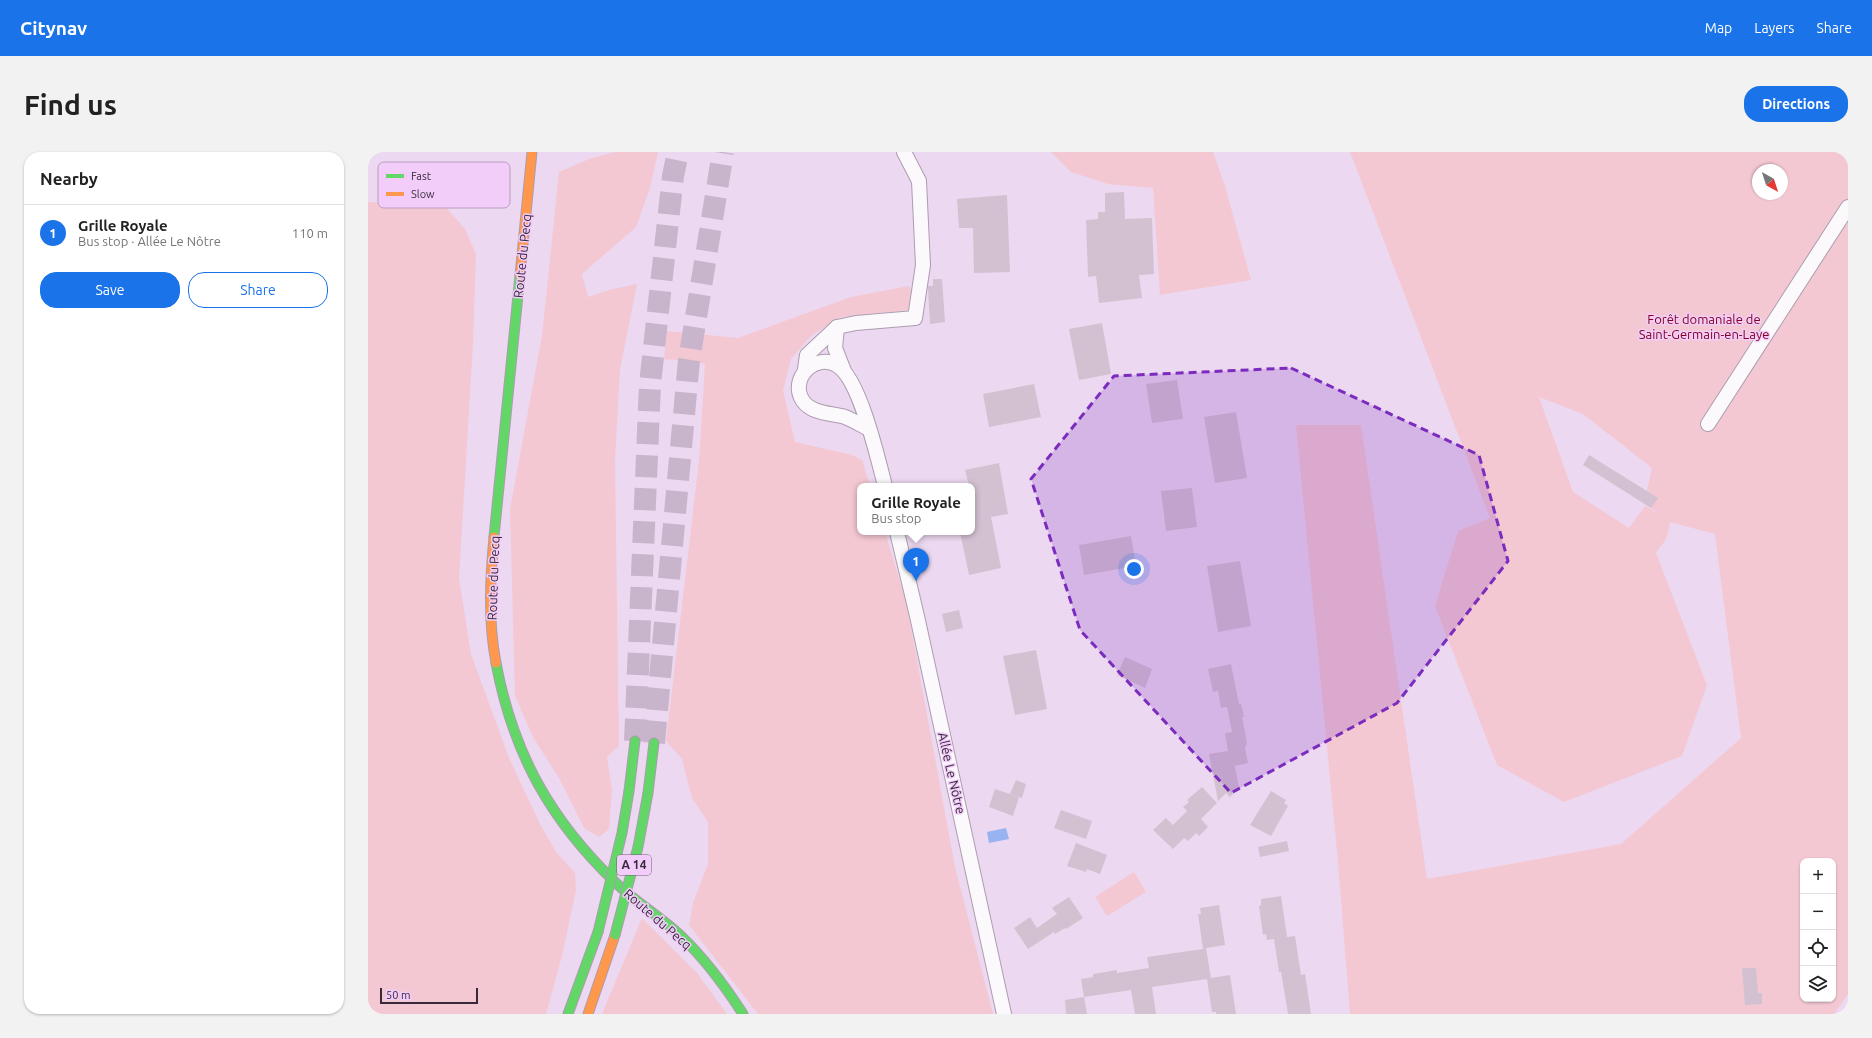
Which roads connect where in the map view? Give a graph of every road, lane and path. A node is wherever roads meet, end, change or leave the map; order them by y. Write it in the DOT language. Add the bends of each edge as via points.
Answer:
graph roads {
  1 [pos="532,152"];
  2 [pos="904,152"];
  3 [pos="1848,207"];
  4 [pos="837,327"];
  5 [pos="806,369"];
  6 [pos="844,371"];
  7 [pos="1708,424"];
  8 [pos="869,429"];
  9 [pos="884,483"];
  10 [pos="897,535"];
  11 [pos="635,741"];
  12 [pos="654,743"];
  13 [pos="568,1014"];
  14 [pos="588,1014"];
  15 [pos="743,1014"];
  16 [pos="1004,1014"];
  1 -- 15 [label="main road, Route du Pecq" via="490,577 491,625 502,690 522,752 542,793 563,825 589,856 620,886 681,936 709,966"];
  2 -- 4 [label="street" via="919,180 923,265 915,318"];
  3 -- 7 [label="street"];
  4 -- 5 [label="street" via="807,355"];
  4 -- 6 [label="street" via="835,348"];
  5 -- 6 [label="street" via="825,361 839,366"];
  5 -- 8 [label="street" via="799,385 803,401 809,407 846,418"];
  6 -- 8 [label="street" via="861,402"];
  8 -- 9 [label="street"];
  10 -- 16 [label="street, Allée Le Nôtre" via="919,623"];
  11 -- 13 [label="main road, A 14, bridge" via="622,833 598,932"];
  12 -- 14 [label="main road, A 14, bridge" via="648,794 628,891"];
}
